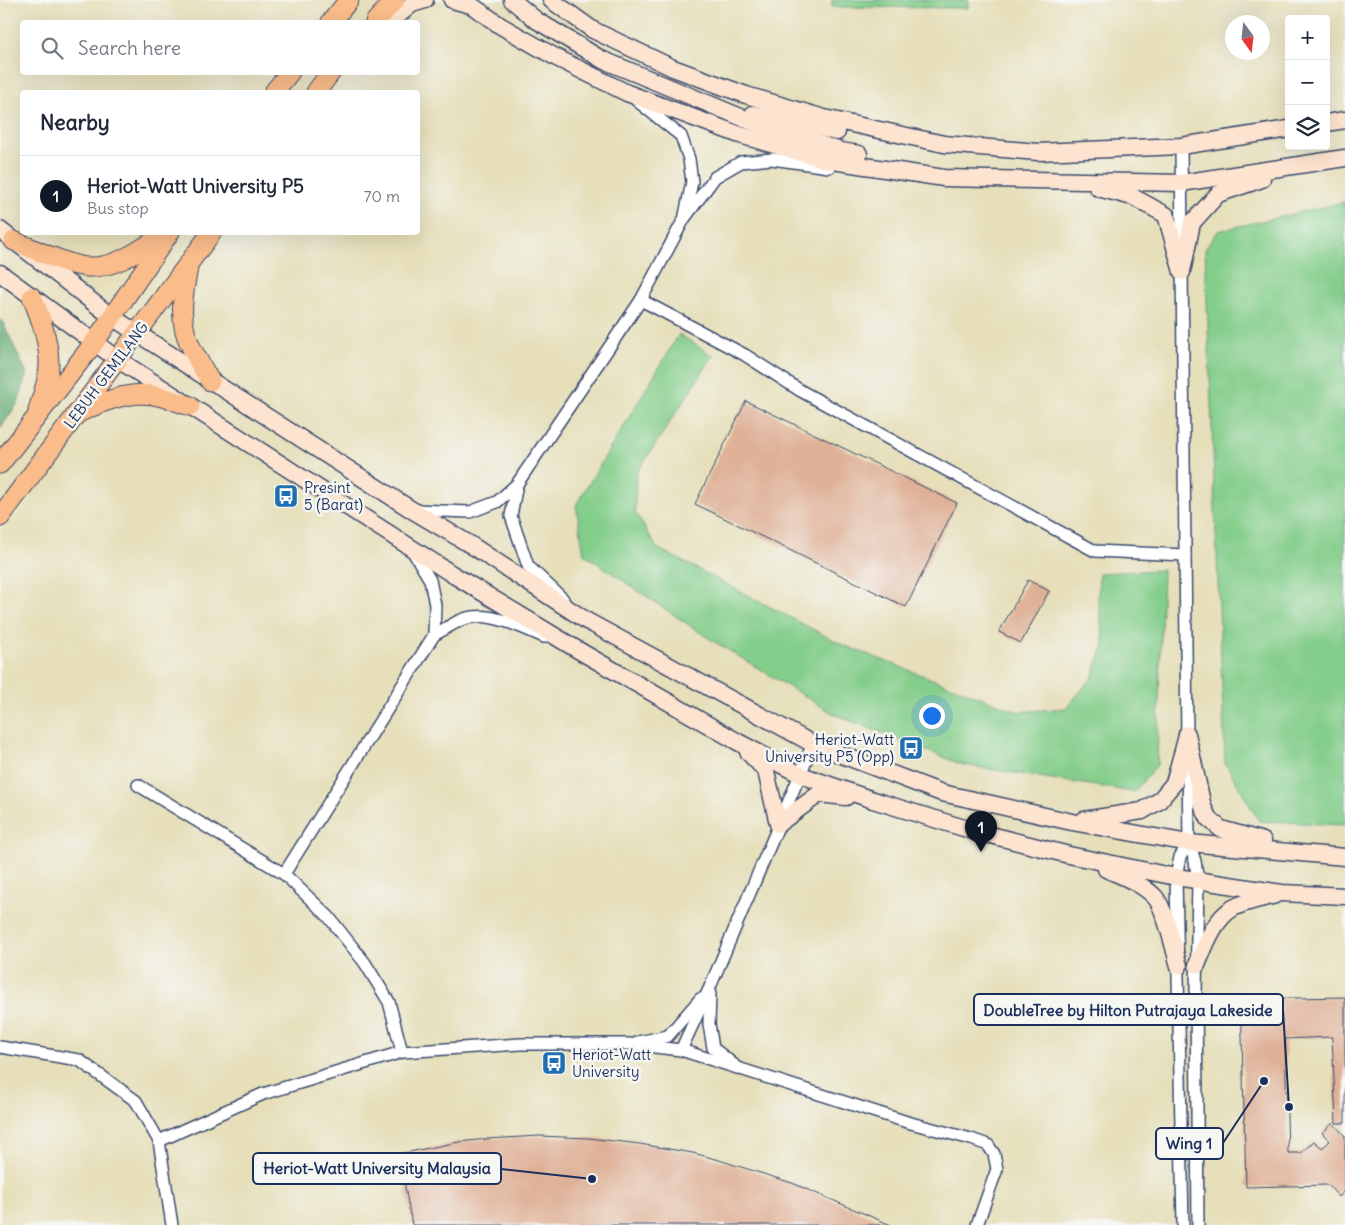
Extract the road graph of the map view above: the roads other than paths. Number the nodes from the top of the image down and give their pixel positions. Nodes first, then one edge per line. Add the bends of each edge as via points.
1 (350, 0) edge
2 (395, 0) edge
3 (425, 0) edge
4 (452, 0) edge
5 (512, 0) edge
6 (551, 0) edge
7 (333, 20) edge
8 (377, 20) edge
9 (392, 20) edge
10 (288, 75) edge
11 (329, 75) edge
12 (276, 90) edge
13 (318, 90) edge
14 (627, 93) junction
15 (700, 101) junction
16 (1345, 120) edge
17 (1330, 122) edge
18 (1285, 130) edge
19 (944, 144) junction
20 (1181, 146) junction
21 (1345, 158) edge
22 (1299, 167) junction
23 (944, 178) junction
24 (1071, 182) junction
25 (1181, 183) junction
26 (684, 219) junction
27 (163, 235) edge
28 (166, 235) edge
29 (210, 235) edge
30 (7, 236) edge
31 (189, 264) junction
32 (1182, 272) junction
33 (0, 273) edge
34 (32, 297) junction
35 (641, 300) junction
36 (112, 318) junction
37 (137, 334) junction
38 (94, 343) junction
39 (116, 359) junction
40 (210, 380) junction
41 (190, 406) junction
42 (76, 413) junction
43 (37, 416) junction
44 (0, 464) edge
45 (517, 484) junction
46 (412, 510) junction
47 (0, 517) edge
48 (411, 548) junction
49 (1186, 555) junction
50 (587, 621) junction
51 (434, 635) junction
52 (578, 650) junction
53 (1187, 734) junction
54 (738, 742) junction
55 (813, 744) junction
56 (801, 775) junction
57 (138, 785) dead end
58 (873, 800) junction
59 (1072, 822) junction
60 (778, 824) junction
61 (1189, 842) junction
62 (1069, 854) junction
63 (1340, 857) edge
64 (284, 874) junction
65 (1176, 877) junction
66 (1198, 881) junction
67 (1282, 893) junction
68 (1345, 896) edge
69 (1197, 965) junction
70 (1179, 966) junction
71 (710, 987) junction
72 (629, 1044) junction
73 (0, 1048) edge
74 (681, 1050) junction
75 (402, 1052) junction
76 (741, 1070) junction
77 (159, 1141) junction
78 (172, 1225) edge
79 (977, 1225) edge
80 (1183, 1225) edge
81 (1198, 1225) edge

1 - 7 main road
2 - 8 main road
3 - 9 street via 412,4
4 - 14 street via 471,5 557,58
5 - 15 street via 536,20 601,59
6 - 19 street via 594,30 673,68 824,118
10 - 12 main road
11 - 13 main road
14 - 23 street via 740,136 826,160
14 - 26 street via 681,136 690,159 692,182
15 - 19 street via 829,130 886,140
15 - 24 street via 772,130 841,151 936,167
16 - 17 street
18 - 20 street
19 - 20 street via 1038,152
20 - 25 street
21 - 22 street
22 - 25 street
22 - 32 street via 1218,194 1192,223
23 - 24 street
23 - 26 street via 883,176 772,159 741,162 715,177
24 - 25 street
24 - 32 street via 1133,197 1166,214
25 - 32 street
26 - 35 street
27 - 30 main road via 124,258 86,268
28 - 36 main road, LEBUH GEMILANG
29 - 31 main road, LEBUH GEMILANG
30 - 36 street
31 - 37 main road, LEBUH GEMILANG
31 - 40 main road via 182,301 183,322 190,346
32 - 49 street
33 - 34 street
34 - 38 street
34 - 43 main road via 41,318 49,365
35 - 45 street
35 - 49 street via 1095,551
36 - 37 street
36 - 38 main road, LEBUH GEMILANG
37 - 39 main road, LEBUH GEMILANG
37 - 40 street
38 - 39 street
38 - 43 main road, LEBUH GEMILANG
39 - 41 street
39 - 42 main road, LEBUH GEMILANG
40 - 46 street
41 - 42 main road via 152,395 107,400
41 - 48 street
42 - 47 main road, LEBUH GEMILANG
43 - 44 main road, LEBUH GEMILANG
45 - 46 street via 497,502 470,512
45 - 50 street via 511,516 528,566
46 - 50 street
48 - 51 street via 430,580 435,605
48 - 52 street
49 - 53 street
50 - 55 street
51 - 52 street via 474,616 505,620
51 - 64 street
52 - 54 street
53 - 59 street via 1174,783 1159,801 1142,811
53 - 61 street
53 - 63 street via 1203,807 1209,819 1221,829
54 - 56 street
54 - 60 street via 766,771
55 - 56 street
55 - 59 street via 942,792
56 - 58 street
56 - 60 street
57 - 64 street
58 - 60 street via 819,794
58 - 62 street via 967,829
59 - 61 street
60 - 71 street
61 - 63 street
61 - 65 street via 1180,857
61 - 66 street
62 - 65 street
62 - 70 street via 1134,882 1154,896 1160,903
64 - 75 street via 328,916 365,963 389,1002
65 - 66 street
65 - 70 street
66 - 67 street
66 - 69 street
67 - 68 street
67 - 69 street via 1232,909 1219,922
69 - 81 street
70 - 80 street
71 - 72 street via 668,1036
71 - 74 street
71 - 76 street via 708,1024 712,1048
72 - 74 street
72 - 75 street via 520,1044
73 - 77 street via 79,1060 136,1101
74 - 76 street
75 - 77 street via 263,1094
76 - 79 street via 988,1145 994,1154 997,1170
77 - 78 street

